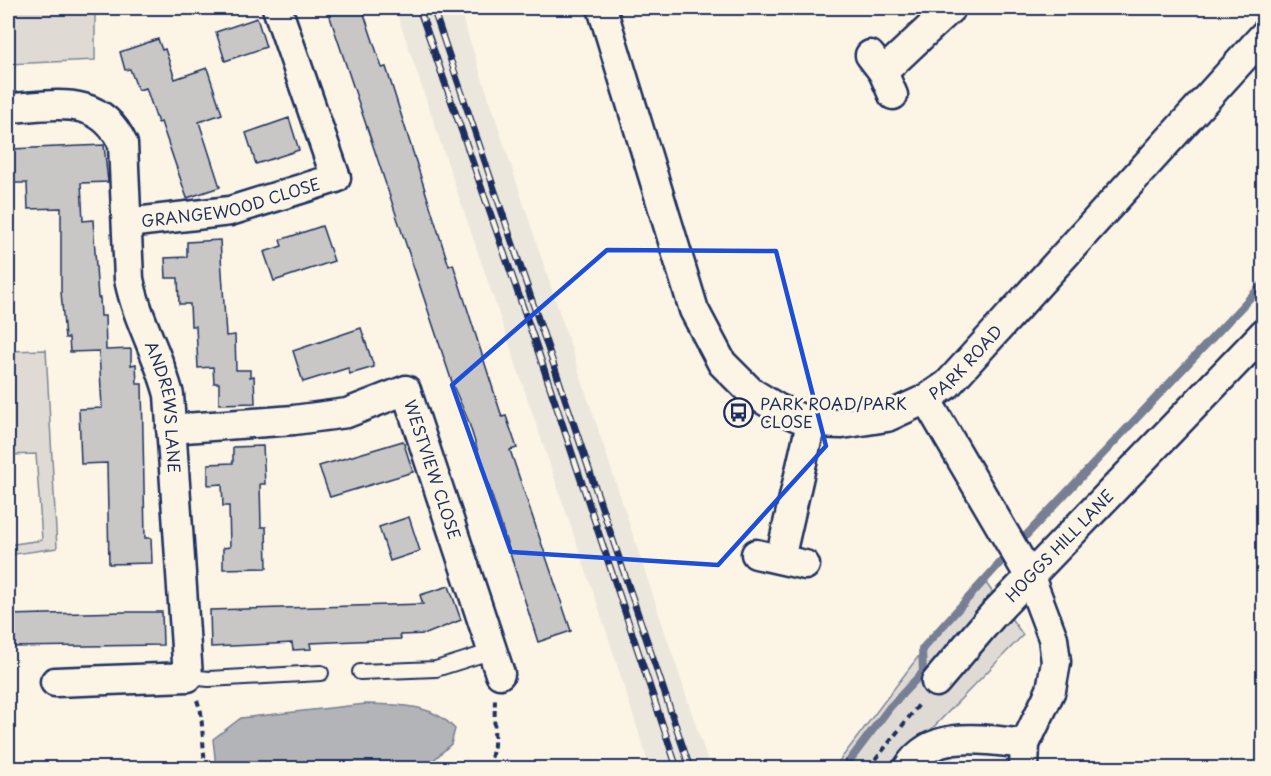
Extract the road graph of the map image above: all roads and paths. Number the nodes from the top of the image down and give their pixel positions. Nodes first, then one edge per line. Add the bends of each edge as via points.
1 (277, 8) edge
2 (602, 8) edge
3 (951, 8) edge
4 (1263, 35) edge
5 (882, 74) dead end
6 (8, 108) edge
7 (127, 223) junction
8 (1263, 333) edge
9 (926, 399) junction
10 (811, 423) junction
11 (171, 429) junction
12 (780, 560) dead end
13 (1030, 577) junction
14 (497, 663) junction
15 (360, 672) dead end
16 (321, 673) dead end
17 (188, 677) junction
18 (55, 682) dead end
19 (936, 682) joint
20 (1024, 756) edge
21 (205, 768) edge
22 (489, 768) edge
23 (869, 768) edge
24 (908, 768) edge

1 - 7 street, GRANGEWOOD CLOSE via 336,178 230,211
2 - 10 street, PARK ROAD via 694,310 722,363 751,392
3 - 5 street
4 - 9 street, PARK ROAD via 948,384
6 - 7 street, ANDREWS LANE via 75,105 106,119 123,144
7 - 11 street, ANDREWS LANE via 133,301 163,370
8 - 13 street, HOGGS HILL LANE
9 - 10 street, PARK ROAD via 887,417 842,424
9 - 13 street
10 - 12 street
11 - 14 street, WESTVIEW CLOSE via 347,413 406,390
11 - 17 street, ANDREWS LANE
13 - 19 street, HOGGS HILL LANE
13 - 20 street via 1053,638 1056,662 1051,690
14 - 15 lane
14 - 22 path via 494,745
16 - 17 lane
17 - 18 street
17 - 21 path via 201,712
19 - 23 path
20 - 24 street via 974,738 937,743

